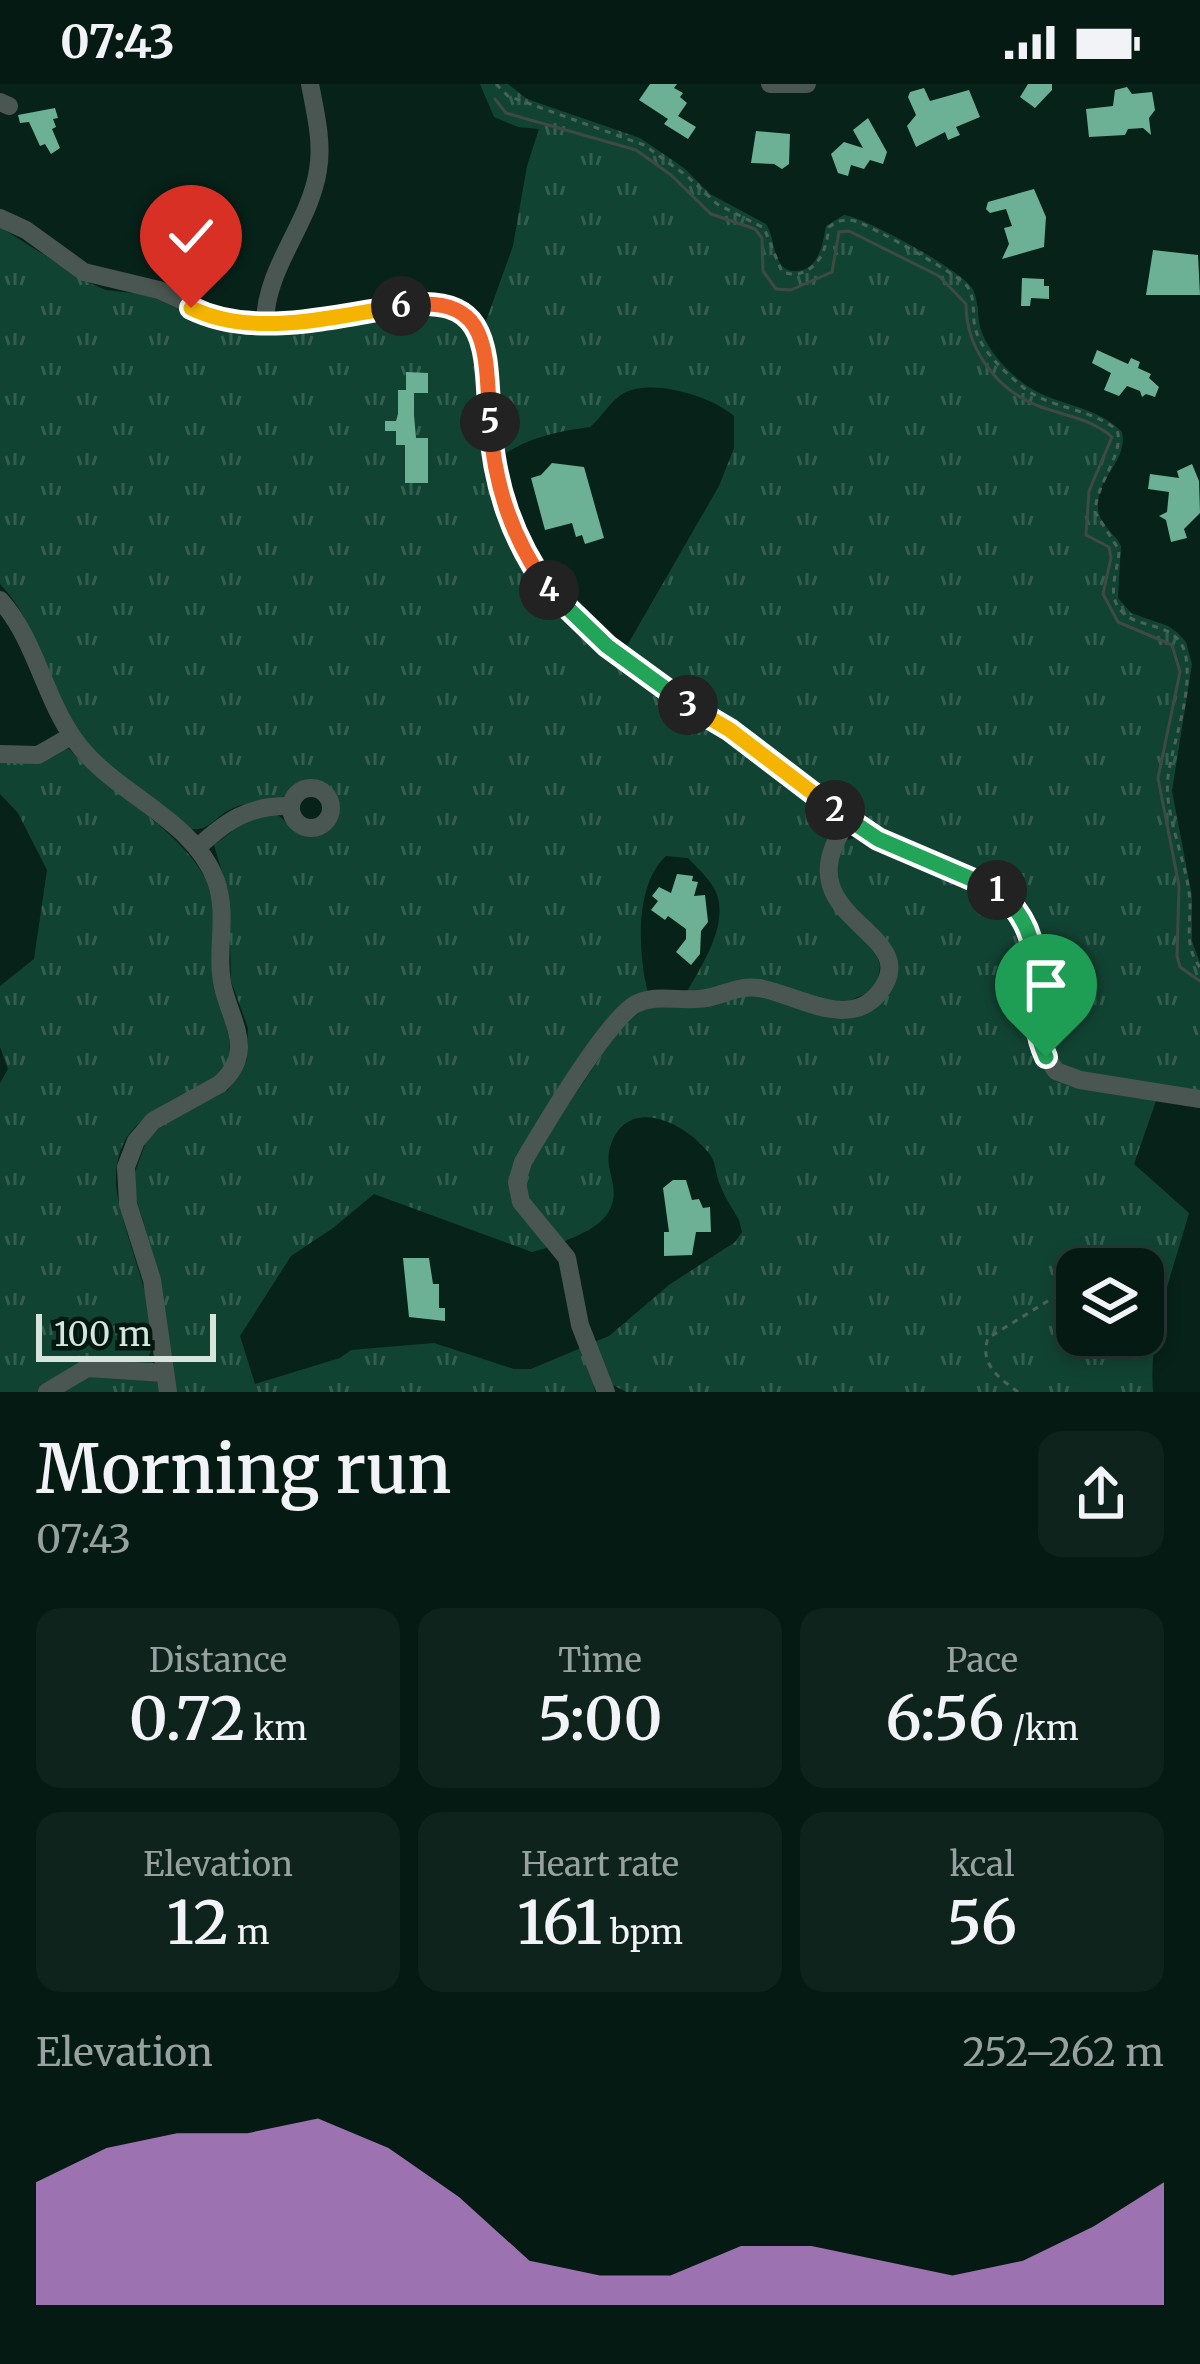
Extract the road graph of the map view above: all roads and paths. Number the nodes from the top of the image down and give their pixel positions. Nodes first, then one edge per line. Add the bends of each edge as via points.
1 (310, 84) edge
2 (496, 84) edge
3 (770, 84) edge
4 (807, 84) edge
5 (0, 218) edge
6 (265, 322) junction
7 (0, 600) edge
8 (71, 736) junction
9 (0, 754) edge
10 (290, 806) dead end
11 (849, 820) junction
12 (197, 848) junction
13 (1200, 967) edge
14 (1200, 1099) edge
15 (1056, 1296) edge
16 (166, 1383) edge
17 (47, 1392) edge
18 (606, 1392) edge
19 (1018, 1392) edge

1 - 6 street via 318,170 266,299
2 - 13 path via 508,96 660,155 717,204 764,228 782,272 815,265 839,220 861,223 942,267 966,285 976,332 1011,376 1032,394 1117,430 1120,445 1095,512 1119,550 1116,604 1166,630 1185,650 1168,789 1189,887 1189,944
3 - 4 street
5 - 6 street via 95,277 159,290 223,320
6 - 11 street via 432,302 463,312 483,341 498,489 545,584 607,646
7 - 8 street
8 - 9 street via 38,755
8 - 12 street via 100,770
10 - 12 street via 238,814
11 - 14 street via 983,881 1016,909 1034,952 1042,1050 1056,1071
11 - 18 street via 828,857 828,882 885,953 877,996 844,1010 748,987 639,1002 614,1025 523,1162 521,1202 567,1258 580,1325
12 - 16 street via 218,885 221,978 241,1039 230,1075 153,1121 126,1167
15 - 19 path via 988,1338 983,1350
16 - 17 street via 87,1368

